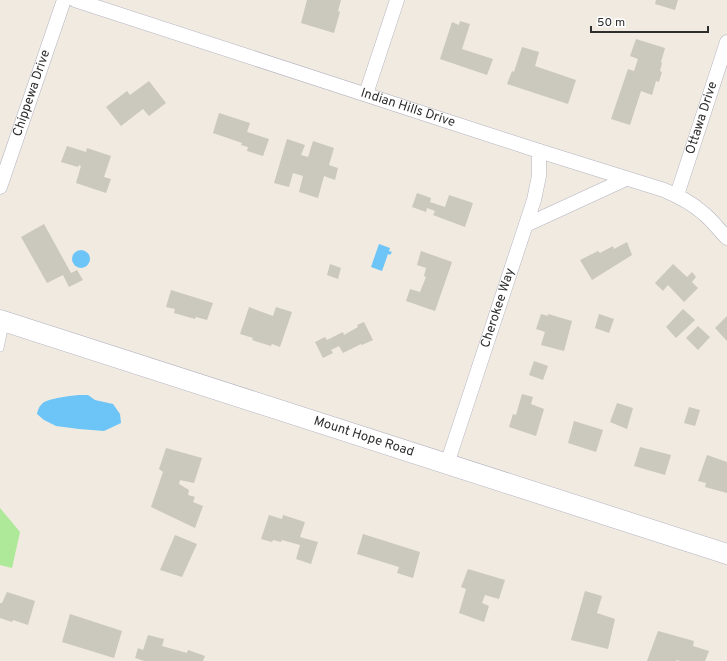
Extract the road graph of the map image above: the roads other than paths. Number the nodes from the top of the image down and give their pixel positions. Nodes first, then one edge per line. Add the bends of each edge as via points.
1 (64, 0) edge
2 (75, 0) edge
3 (397, 0) edge
4 (727, 42) edge
5 (366, 94) junction
6 (539, 152) junction
7 (626, 179) junction
8 (0, 187) edge
9 (677, 195) junction
10 (526, 225) junction
11 (727, 238) edge
12 (3, 320) edge
13 (0, 348) edge
14 (447, 464) junction
15 (727, 554) edge

1 - 8 street, Chippewa Drive
2 - 5 street, Indian Hills Drive
3 - 5 street
4 - 9 street, Ottawa Drive
5 - 6 street, Indian Hills Drive
6 - 7 street, Indian Hills Drive
6 - 10 street, Cherokee Way via 537,188
7 - 9 street, Indian Hills Drive
7 - 10 street
9 - 11 street, Indian Hills Drive via 704,213
10 - 14 street, Cherokee Way
12 - 13 lane
12 - 14 street, Mount Hope Road
14 - 15 street, Mount Hope Road

